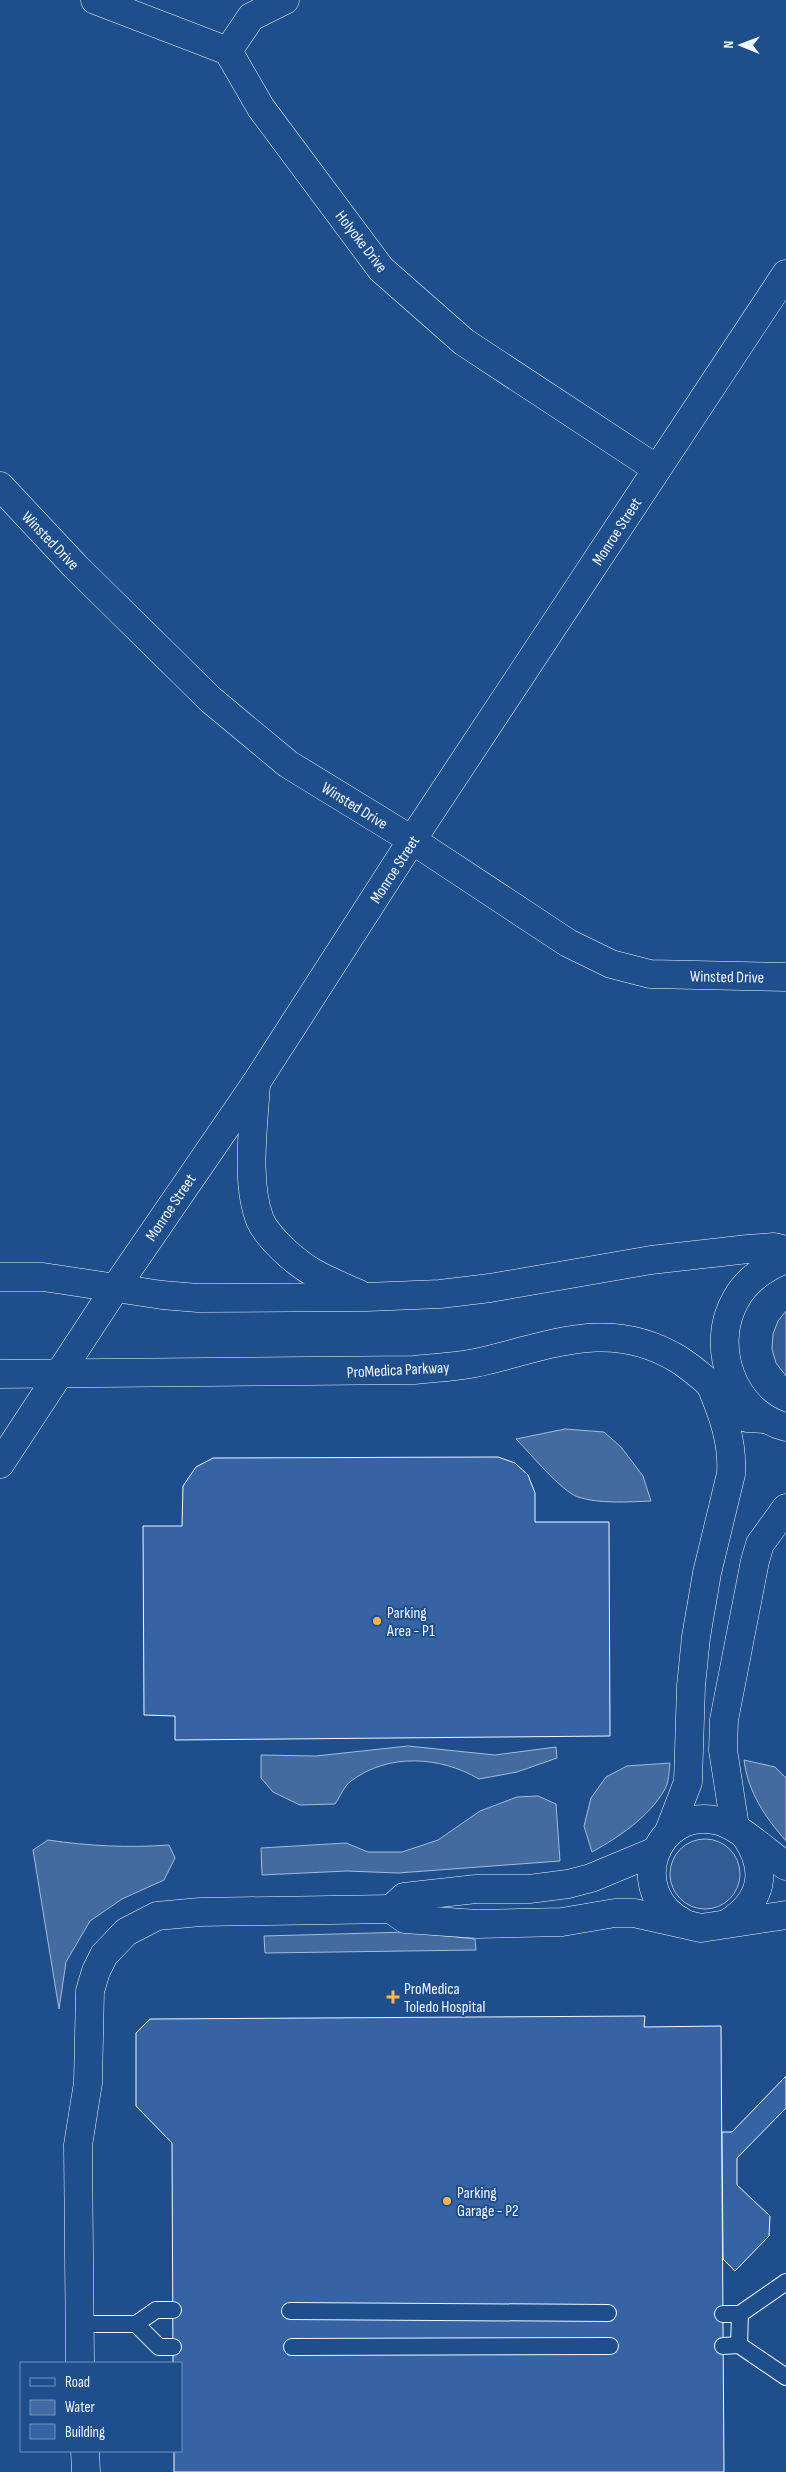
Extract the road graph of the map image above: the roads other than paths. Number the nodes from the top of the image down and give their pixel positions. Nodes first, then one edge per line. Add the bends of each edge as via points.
1 (95, 0) edge
2 (286, 0) edge
3 (250, 8) edge
4 (228, 51) junction
5 (786, 275) edge
6 (657, 469) junction
7 (0, 486) edge
8 (412, 840) junction
9 (786, 977) edge
10 (256, 1083) junction
11 (786, 1250) edge
12 (786, 1259) edge
13 (0, 1277) edge
14 (116, 1287) junction
15 (367, 1297) junction
16 (59, 1373) junction
17 (0, 1374) edge
18 (710, 1384) junction
19 (776, 1423) edge
20 (0, 1464) edge
21 (786, 1508) edge
22 (741, 1832) junction
23 (662, 1842) junction
24 (786, 1866) edge
25 (390, 1909) junction
26 (786, 1915) edge
27 (728, 1923) junction
28 (689, 1926) junction
29 (786, 2282) edge
30 (173, 2310) dead end
31 (290, 2311) dead end
32 (608, 2313) dead end
33 (723, 2314) dead end
34 (740, 2314) junction
35 (79, 2324) junction
36 (136, 2324) junction
37 (610, 2346) dead end
38 (173, 2347) dead end
39 (292, 2347) dead end
40 (80, 2362) edge
41 (786, 2377) edge
42 (85, 2452) edge
43 (86, 2472) edge

1 - 4 street
2 - 3 street
3 - 4 street
4 - 6 street, Holyoke Drive via 261,108 381,269 464,342
5 - 6 street, Monroe Street
6 - 8 street, Monroe Street
7 - 8 street, Winsted Drive via 75,566 211,700 288,764
8 - 9 street, Winsted Drive via 568,943 611,964 650,974
8 - 10 street, Monroe Street
10 - 14 street, Monroe Street
10 - 15 street via 252,1164 254,1199 261,1221 276,1243 313,1272
11 - 15 street via 774,1247 748,1249 651,1260 490,1288
12 - 19 street via 758,1273 746,1285 736,1298 725,1331 726,1356 733,1381 753,1409
13 - 14 street via 43,1277
14 - 15 street via 198,1298
14 - 16 street, Monroe Street
16 - 17 street, ProMedica Parkway
16 - 18 street, ProMedica Parkway via 407,1371 474,1363 569,1340 607,1338 628,1340 663,1351
16 - 20 street, Monroe Street
18 - 19 street, ProMedica Parkway via 747,1418
18 - 23 street via 726,1423 731,1474 707,1573 696,1637 688,1782
21 - 22 street via 760,1544 726,1706 723,1750
22 - 23 street via 720,1821 703,1819 690,1821
22 - 24 street
22 - 27 street via 755,1851 760,1866 759,1882 749,1906
23 - 25 street via 591,1878 568,1884 529,1889 476,1888 404,1897
23 - 28 street via 652,1871 654,1890 666,1911
25 - 28 street via 405,1919 477,1924 562,1922 625,1913 643,1914
25 - 35 street via 166,1914 142,1922 126,1932 104,1956 90,1991 88,2083 78,2145
26 - 27 street
27 - 28 street via 702,1928
29 - 34 lane
30 - 36 lane via 156,2310
31 - 32 lane
33 - 34 lane
34 - 41 lane via 731,2346
35 - 36 lane
35 - 40 street
36 - 38 lane via 159,2348
37 - 39 lane
42 - 43 street

